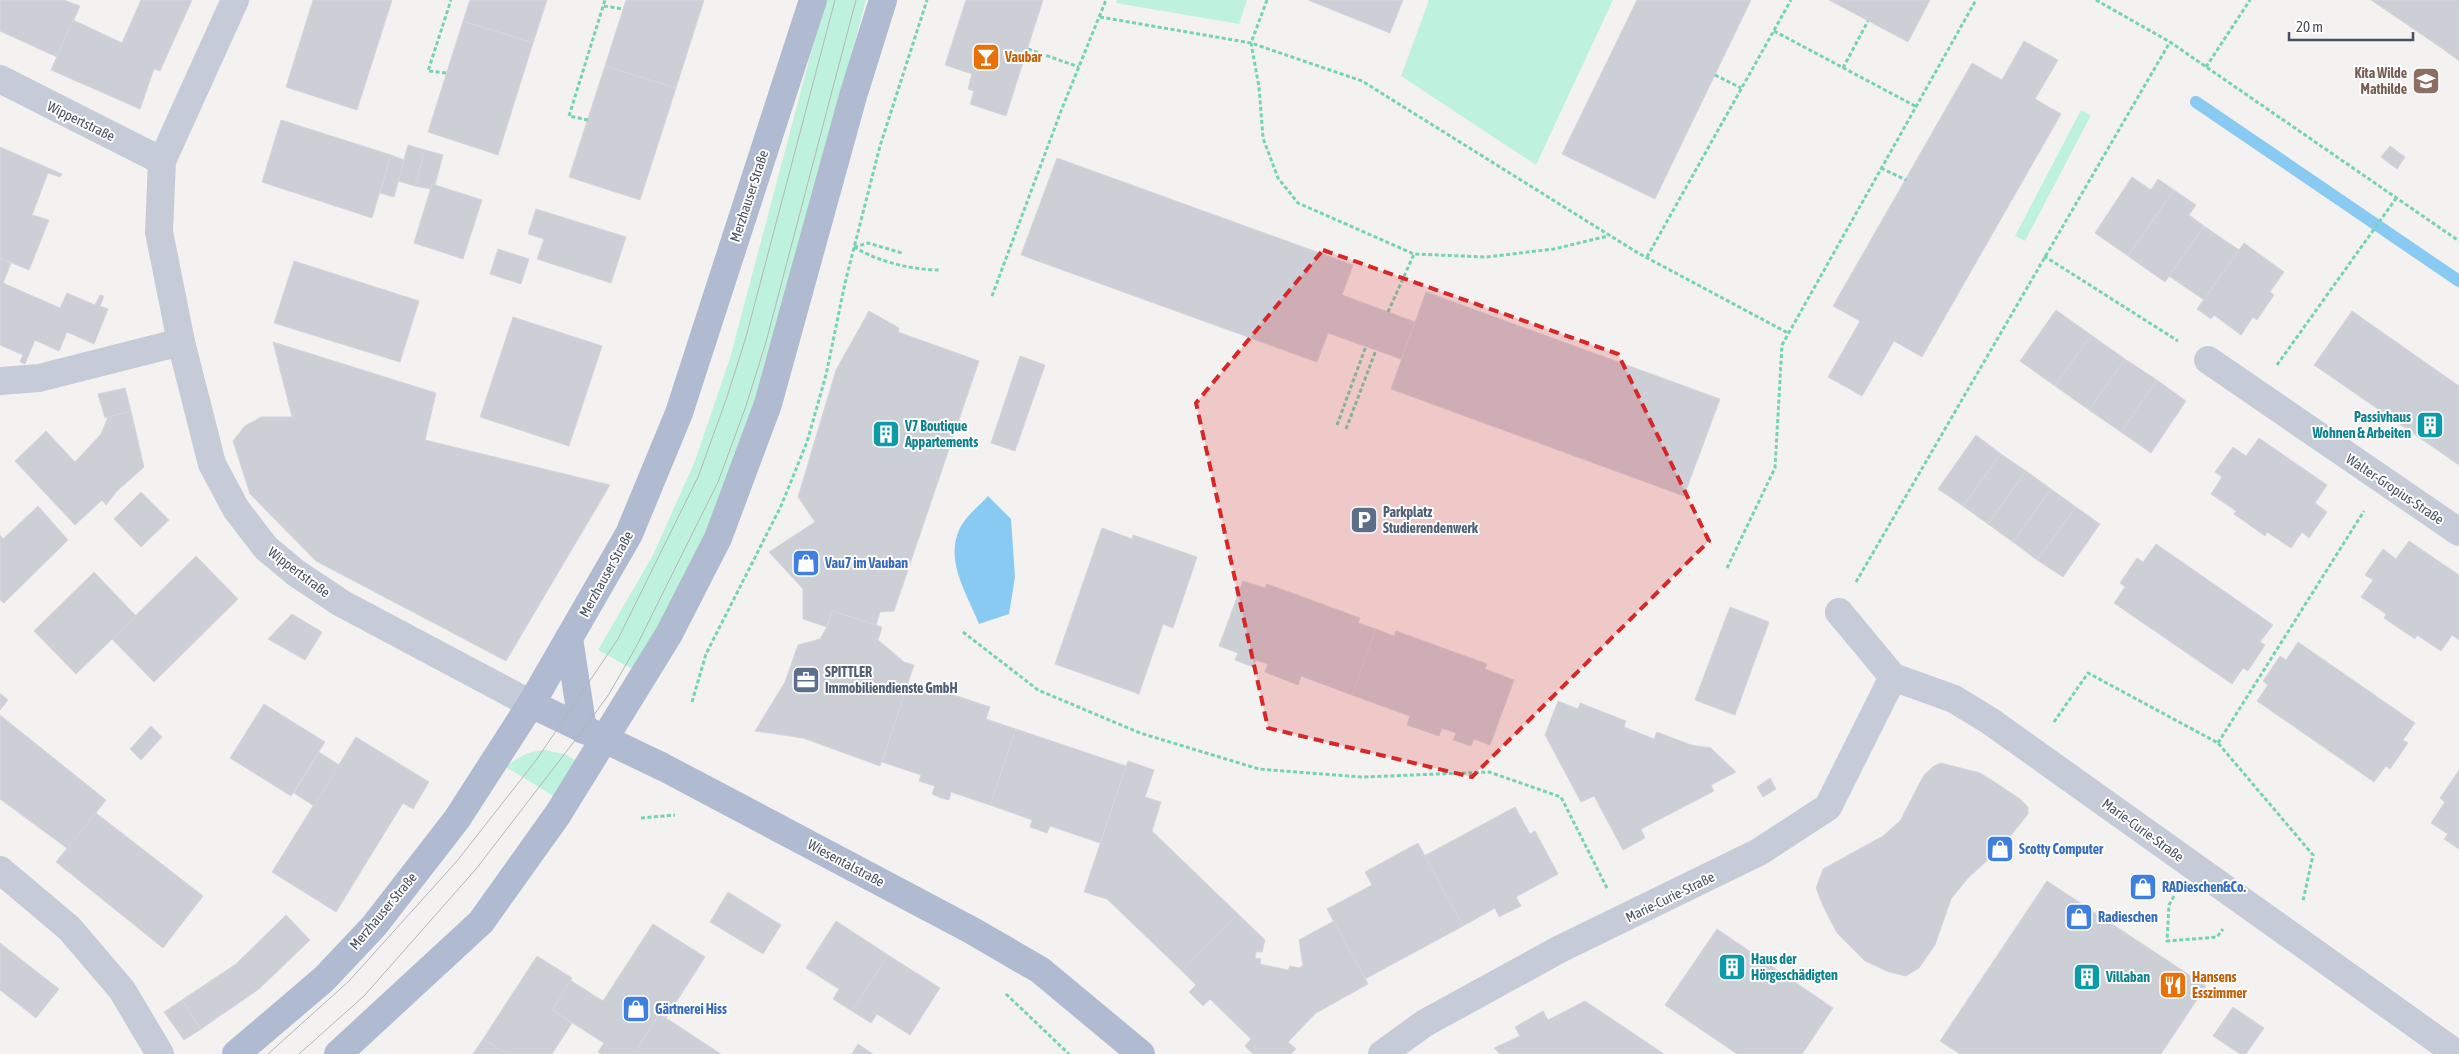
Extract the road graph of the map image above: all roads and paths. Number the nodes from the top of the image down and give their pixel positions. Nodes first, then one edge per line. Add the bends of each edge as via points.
1 (235, 0) edge
2 (451, 0) edge
3 (606, 0) edge
4 (813, 0) edge
5 (883, 0) edge
6 (1106, 0) edge
7 (1267, 0) edge
8 (1791, 0) edge
9 (1976, 0) edge
10 (2096, 0) edge
11 (2250, 0) edge
12 (604, 6) junction
13 (623, 9) dead end
14 (1100, 17) junction
15 (1868, 21) dead end
16 (1773, 31) junction
17 (2170, 42) junction
18 (1251, 43) junction
19 (1028, 49) dead end
20 (1079, 67) junction
21 (2206, 67) junction
22 (1843, 68) junction
23 (446, 73) dead end
24 (1715, 75) dead end
25 (0, 79) edge
26 (1742, 88) junction
27 (1917, 107) junction
28 (588, 120) dead end
29 (162, 161) junction
30 (1881, 168) junction
31 (1906, 180) dead end
32 (2397, 197) junction
33 (1609, 236) junction
34 (2459, 241) edge
35 (868, 242) dead end
36 (854, 247) dead end
37 (902, 253) dead end
38 (1414, 254) junction
39 (2044, 256) junction
40 (1646, 258) junction
41 (941, 270) dead end
42 (992, 296) dead end
43 (1388, 312) dead end
44 (1788, 333) junction
45 (180, 342) junction
46 (1366, 346) dead end
47 (1376, 350) dead end
48 (2208, 360) joint
49 (0, 381) edge
50 (2257, 394) junction
51 (1336, 425) dead end
52 (1346, 428) dead end
53 (2383, 481) junction
54 (2459, 532) edge
55 (1728, 568) dead end
56 (1839, 612) joint
57 (963, 632) dead end
58 (569, 638) junction
59 (1893, 677) junction
60 (531, 704) junction
61 (2052, 725) dead end
62 (594, 735) junction
63 (2218, 743) junction
64 (2190, 864) junction
65 (0, 870) edge
66 (2244, 902) junction
67 (2301, 906) dead end
68 (1624, 919) junction
69 (160, 1054) edge
70 (236, 1054) edge
71 (338, 1054) edge
72 (1141, 1054) edge
73 (1382, 1054) edge
74 (2457, 1054) edge

1 - 29 street, Wippertstraße
2 - 23 path via 428,71
3 - 12 path
4 - 58 main road, Merzhauser Straße via 676,422 629,534
5 - 62 main road via 853,96 768,404 737,491 718,538 669,634
6 - 14 path
7 - 18 path
8 - 16 path
9 - 27 path
10 - 17 path
11 - 21 path
12 - 13 path
12 - 28 path via 570,116
14 - 18 path
14 - 20 path
15 - 22 path
16 - 22 path
16 - 26 path
17 - 21 path
17 - 39 path
18 - 33 path via 1362,81
18 - 38 path via 1263,138 1278,178 1298,203
19 - 20 path
20 - 42 path
21 - 32 path
22 - 27 path
24 - 26 path
25 - 29 street, Wippertstraße
26 - 40 path
27 - 30 path
29 - 45 street, Wippertstraße via 160,232
30 - 31 path
30 - 44 path
32 - 34 path
32 - 50 path
33 - 38 path via 1554,249 1486,257
33 - 40 path
35 - 37 path
36 - 41 path via 867,255 922,270
38 - 43 path
39 - 48 path
39 - 56 path
40 - 44 path
44 - 55 path via 1782,345 1775,468
45 - 49 street via 39,378
45 - 60 street, Wippertstraße via 212,464 236,509 266,548 341,603
46 - 51 path
47 - 52 path
48 - 50 street, Walter-Gropius-Straße
50 - 53 street, Walter-Gropius-Straße
53 - 54 street, Walter-Gropius-Straße
53 - 63 path
56 - 59 street
57 - 68 path via 1038,690 1140,733 1259,769 1362,777 1489,772 1561,797
58 - 60 main road, Merzhauser Straße
58 - 62 main road
59 - 64 street, Marie-Curie-Straße via 1954,699 1990,721
59 - 68 street, Marie-Curie-Straße via 1828,807 1759,852
60 - 62 main road, Wiesentalstraße
60 - 70 main road, Merzhauser Straße via 457,819 374,926 324,978
61 - 63 path via 2088,673
62 - 71 main road via 558,814 481,922
62 - 72 main road, Wiesentalstraße via 663,767 941,913 1040,970
63 - 67 path via 2313,855
64 - 66 street, Marie-Curie-Straße
64 - 66 path via 2169,905 2167,941 2217,937
65 - 69 street via 75,935 122,990
66 - 74 street, Marie-Curie-Straße
68 - 73 street, Marie-Curie-Straße via 1560,949 1425,1023

